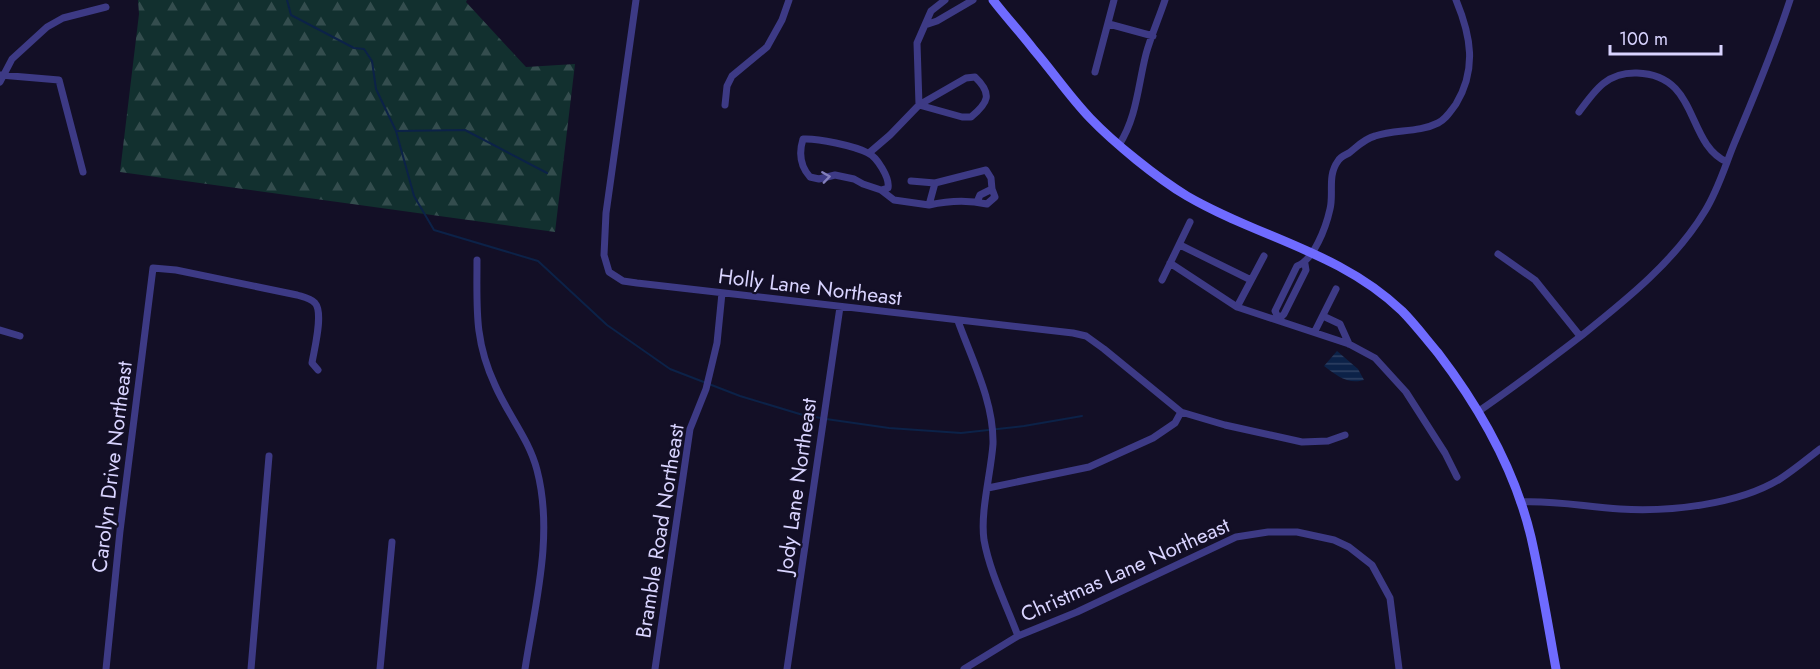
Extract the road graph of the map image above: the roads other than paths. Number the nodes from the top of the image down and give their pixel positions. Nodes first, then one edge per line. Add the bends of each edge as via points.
1 (636, 0) edge
2 (789, 0) edge
3 (945, 0) edge
4 (973, 0) edge
5 (993, 0) edge
6 (1114, 0) edge
7 (1165, 0) edge
8 (1456, 0) edge
9 (1790, 0) edge
10 (106, 8) dead end
11 (1109, 24) junction
12 (925, 25) junction
13 (1153, 36) junction
14 (1095, 72) dead end
15 (1, 78) edge
16 (725, 105) dead end
17 (919, 105) junction
18 (1579, 112) dead end
19 (1119, 144) junction
20 (869, 153) junction
21 (1727, 162) junction
22 (83, 172) dead end
23 (911, 181) dead end
24 (935, 183) junction
25 (881, 190) junction
26 (929, 205) junction
27 (1190, 222) dead end
28 (1180, 245) junction
29 (1313, 253) junction
30 (1498, 254) dead end
31 (1264, 256) dead end
32 (477, 260) dead end
33 (1170, 263) junction
34 (1305, 264) junction
35 (1162, 280) dead end
36 (1251, 280) junction
37 (1287, 288) junction
38 (1336, 289) dead end
39 (1295, 292) junction
40 (722, 293) junction
41 (840, 307) junction
42 (1237, 307) junction
43 (1323, 316) junction
44 (1279, 319) junction
45 (958, 321) junction
46 (0, 330) edge
47 (1315, 332) junction
48 (20, 336) dead end
49 (1580, 336) junction
50 (1349, 344) junction
51 (318, 370) dead end
52 (1479, 411) junction
53 (1181, 412) junction
54 (1344, 435) dead end
55 (1820, 449) edge
56 (269, 456) dead end
57 (1457, 477) dead end
58 (988, 488) junction
59 (1520, 502) junction
60 (392, 542) dead end
61 (1018, 636) junction
62 (106, 669) edge
63 (251, 669) edge
64 (380, 669) edge
65 (525, 669) edge
66 (655, 669) edge
67 (787, 669) edge
68 (964, 669) edge
69 (1399, 669) edge
70 (1556, 669) edge

1 - 40 street, Holly Lane Northeast via 606,213 605,263 609,272 623,280
2 - 16 street via 767,47 732,76
3 - 12 street via 931,11
4 - 12 street
5 - 19 main road via 1069,95
6 - 11 street
7 - 13 street
8 - 29 street via 1466,23 1469,45 1470,74 1463,91 1447,117 1437,124 1376,135 1338,159 1331,177 1331,208
9 - 21 street
10 - 15 street via 63,18 47,27 12,59
11 - 13 street
11 - 14 street
12 - 17 street via 916,54
13 - 19 street via 1135,112
15 - 22 street via 58,80
17 - 17 street via 971,117 984,106 986,90 975,77 966,78
17 - 20 street
18 - 21 street via 1603,82 1618,75 1649,73 1665,78 1686,103 1716,157
19 - 29 main road via 1186,195
20 - 25 street via 888,176 888,188
20 -> 25 street via 814,138 803,138 800,152 804,171 810,177 835,175
21 - 49 street via 1705,212 1674,252
23 - 24 street
24 - 26 street
24 - 26 street via 986,171 995,197 987,204
25 - 26 street via 894,200
27 - 28 street
28 - 33 street
28 - 36 street
29 - 34 street
29 - 52 main road via 1362,279 1403,312
30 - 49 street via 1535,280
31 - 36 street
32 - 65 street via 476,310 483,354 498,392 532,453 544,512 544,544
33 - 35 street
33 - 42 street
34 - 37 street via 1297,266
34 - 39 street
36 - 42 street
37 - 39 street
37 - 44 street via 1275,311
38 - 43 street
39 - 44 street
40 - 41 street, Holly Lane Northeast
40 - 66 street, Bramble Road Northeast via 717,343 706,389 690,429
41 - 45 street, Holly Lane Northeast
41 - 67 street, Jody Lane Northeast
42 - 44 street
43 - 47 street
43 - 50 street via 1340,324
44 - 47 street
45 - 53 street, Holly Lane Northeast via 1086,336
45 - 58 street via 989,408 993,445
46 - 48 street
47 - 50 street
49 - 52 street
50 - 57 street via 1375,358 1406,392
51 - 62 street, Carolyn Drive Northeast via 312,363 319,315 316,304 310,300 153,268
52 - 59 main road
53 - 54 street via 1302,442 1328,441
53 - 58 street via 1175,423 1153,438 1089,467
55 - 59 street via 1779,480 1717,502 1620,509
56 - 63 street
58 - 61 street via 984,538 990,566
59 - 70 main road
60 - 64 street
61 - 68 street, Christmas Lane Northeast
61 - 69 street, Christmas Lane Northeast via 1087,608 1236,537 1298,532 1334,540 1372,566 1390,598

